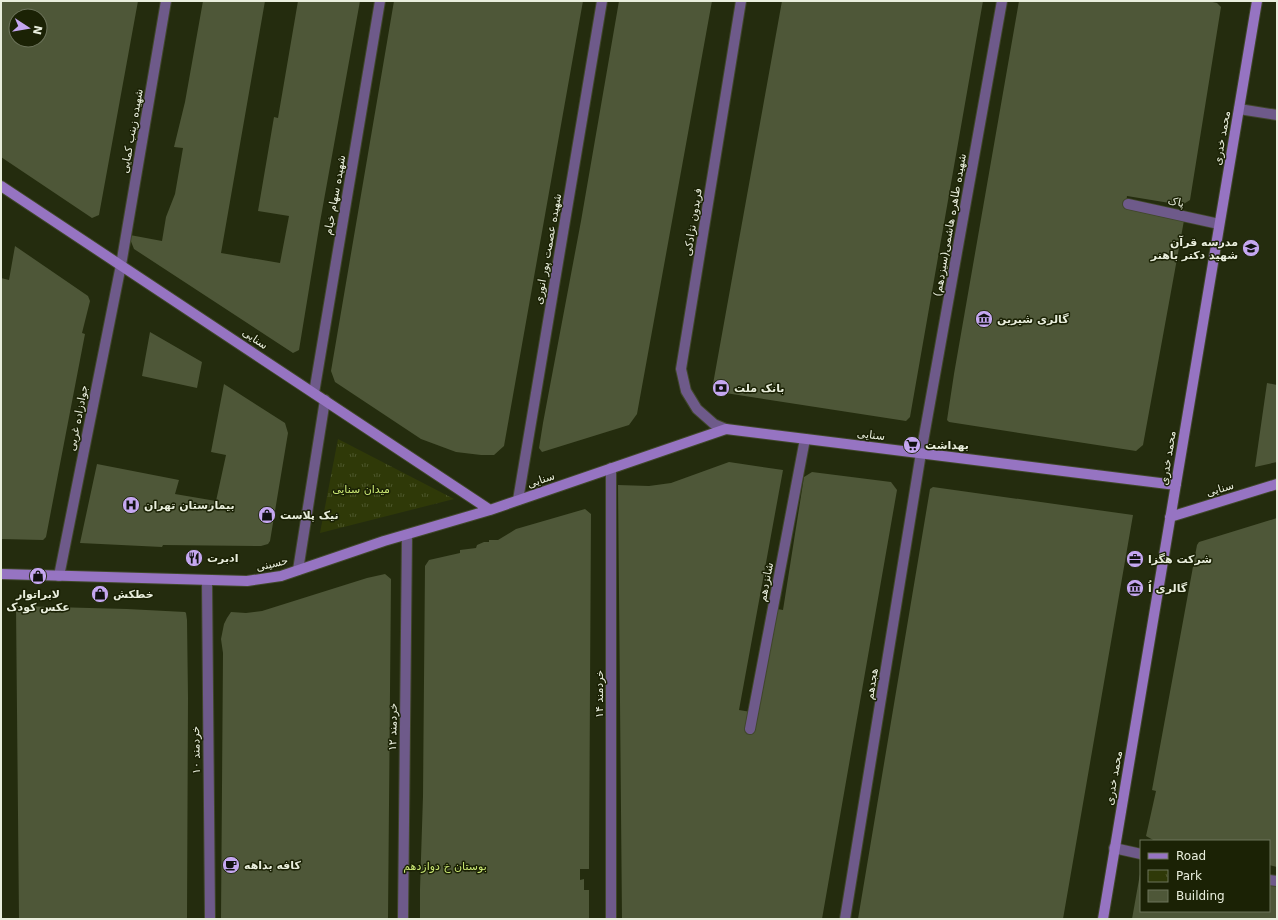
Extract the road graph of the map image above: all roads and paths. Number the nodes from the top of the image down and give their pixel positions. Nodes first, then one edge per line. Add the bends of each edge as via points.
1 (166, 1) edge
2 (380, 1) edge
3 (602, 1) edge
4 (741, 1) edge
5 (1002, 1) edge
6 (1255, 1) edge
7 (1239, 109) junction
8 (1277, 115) edge
9 (1, 186) edge
10 (1128, 204) dead end
11 (1219, 224) junction
12 (121, 265) junction
13 (314, 393) junction
14 (325, 400) junction
15 (726, 429) junction
16 (805, 439) junction
17 (921, 453) junction
18 (611, 468) junction
19 (1277, 484) edge
20 (1176, 485) junction
21 (518, 500) junction
22 (490, 510) junction
23 (1170, 517) junction
24 (407, 535) junction
25 (298, 570) junction
26 (1, 574) edge
27 (60, 576) junction
28 (207, 581) junction
29 (750, 729) dead end
30 (1114, 848) junction
31 (1140, 854) edge
32 (1102, 918) edge
33 (210, 919) edge
34 (403, 919) edge
35 (610, 919) edge
36 (846, 919) edge

1 - 12 street, شهیده زینب کمایی
2 - 13 street, شهیده سهام خیام
3 - 21 street, شهیده عصمت پور انوری
4 - 15 street, فریدون نژادکی via 682,369 686,391 697,410 714,424
5 - 17 street, شهیده طاهره هاشمی(سیزدهم)
6 - 7 street, محمد خدری
7 - 8 street
7 - 11 street, محمد خدری
9 - 12 street, سنایی
10 - 11 street, پاک
11 - 20 street, محمد خدری
12 - 13 street, سنایی
12 - 27 street, جوادزاده غربی
13 - 14 street, سنایی
14 - 22 street, سنایی
14 - 25 street
15 - 16 street, سنایی
15 - 18 street, سنایی
16 - 17 street, سنایی
16 - 29 street, شانزدهم
17 - 20 street, سنایی
17 - 36 street, هجدهم
18 - 21 street, سنایی
18 - 35 street, خردمند ۱۴
19 - 23 street, سنایی
20 - 23 street, محمد خدری
21 - 22 street, سنایی
22 - 24 street, حسینی
23 - 30 street, محمد خدری
24 - 25 street, حسینی
24 - 34 street, خردمند ۱۲
25 - 28 street, حسینی via 281,576 247,581
26 - 27 street, حسینی
27 - 28 street, حسینی
28 - 33 street, خردمند ۱۰
30 - 31 street
30 - 32 street, محمد خدری

